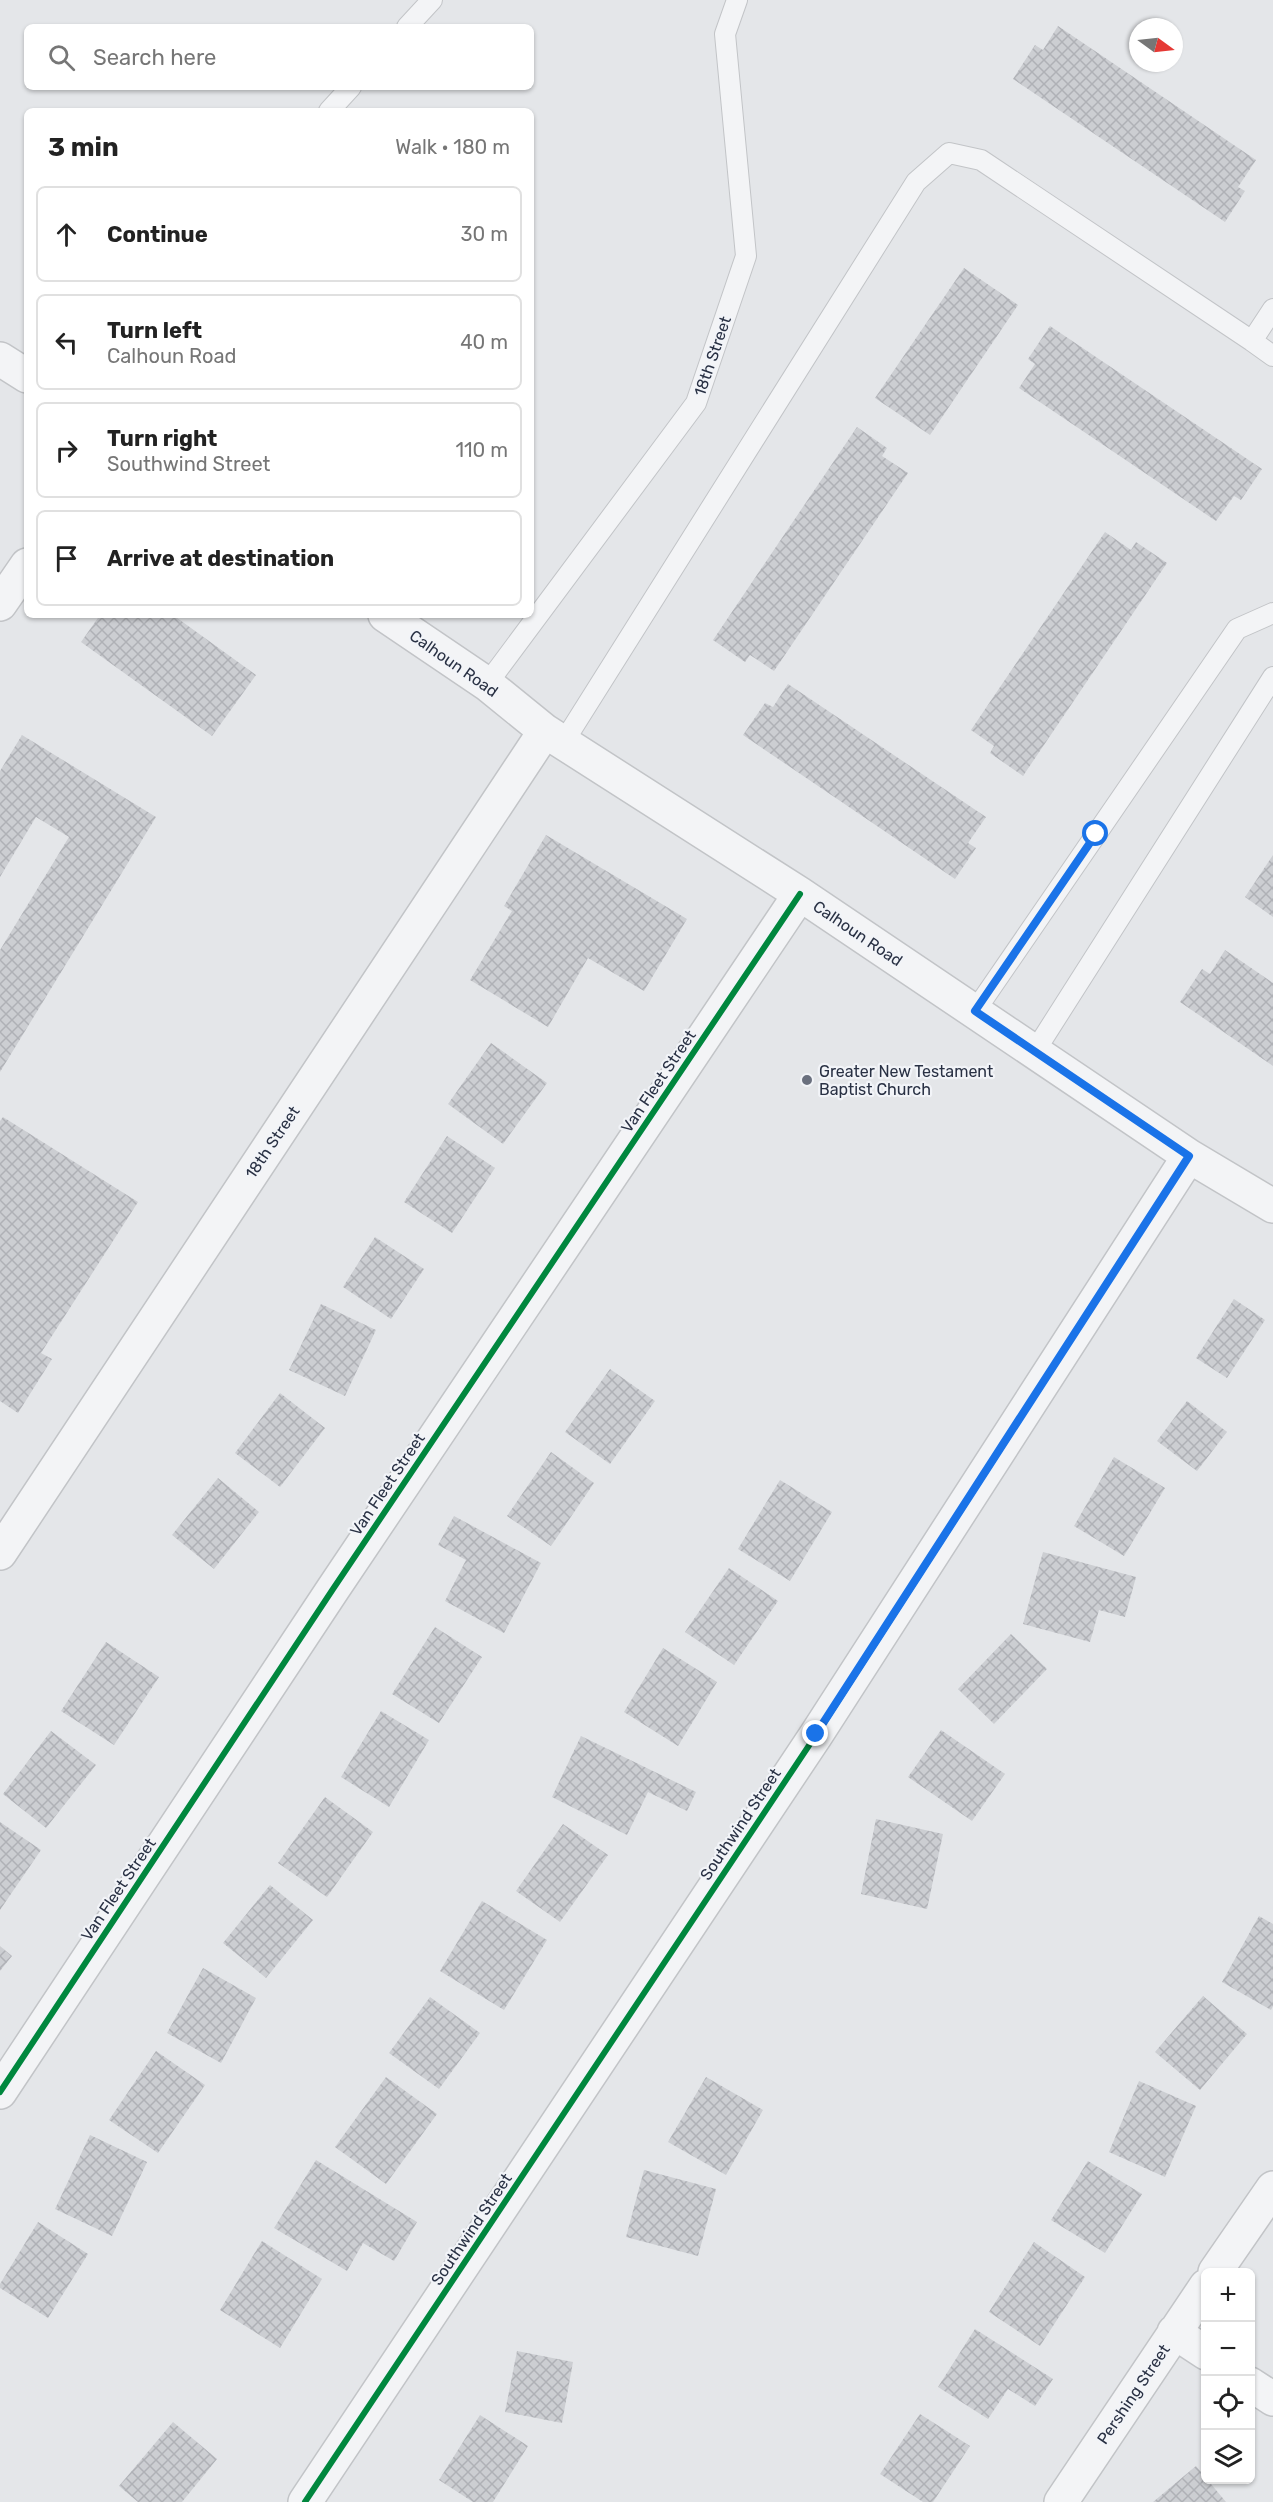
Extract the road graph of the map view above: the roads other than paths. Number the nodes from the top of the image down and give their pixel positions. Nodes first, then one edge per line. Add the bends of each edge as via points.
1 (432, 0) edge
2 (737, 0) edge
3 (410, 24) edge
4 (348, 90) edge
5 (332, 108) edge
6 (1273, 309) edge
7 (1252, 341) junction
8 (1273, 356) edge
9 (0, 358) edge
10 (24, 374) edge
11 (24, 569) edge
12 (0, 604) edge
13 (1273, 613) edge
14 (389, 618) edge
15 (1273, 677) edge
16 (487, 684) junction
17 (554, 737) junction
18 (800, 894) junction
19 (975, 1011) junction
20 (1035, 1050) junction
21 (1189, 1156) junction
22 (1273, 1206) edge
23 (0, 1553) edge
24 (0, 2091) edge
25 (1273, 2188) edge
26 (1218, 2268) edge
27 (1201, 2293) edge
28 (1174, 2332) junction
29 (1201, 2350) edge
30 (1255, 2387) edge
31 (1273, 2399) edge
32 (305, 2502) edge
33 (1060, 2502) edge

1 - 3 lane
2 - 16 lane, 18th Street via 726,34 746,256 696,403
4 - 5 lane
6 - 7 lane
7 - 8 lane
7 - 17 lane via 981,160 949,153 916,182
9 - 10 street
11 - 12 street
13 - 19 lane via 1237,629
14 - 16 street, Calhoun Road
15 - 20 lane
16 - 17 street, Calhoun Road
17 - 18 street, Calhoun Road
17 - 23 street, 18th Street
18 - 19 street, Calhoun Road
18 - 24 street, Van Fleet Street
19 - 20 street, Calhoun Road
20 - 21 street, Calhoun Road
21 - 22 street, Calhoun Road
21 - 32 street, Southwind Street via 816,1734
25 - 26 street
27 - 28 street, Pershing Street
28 - 29 street
28 - 33 street, Pershing Street
30 - 31 street

